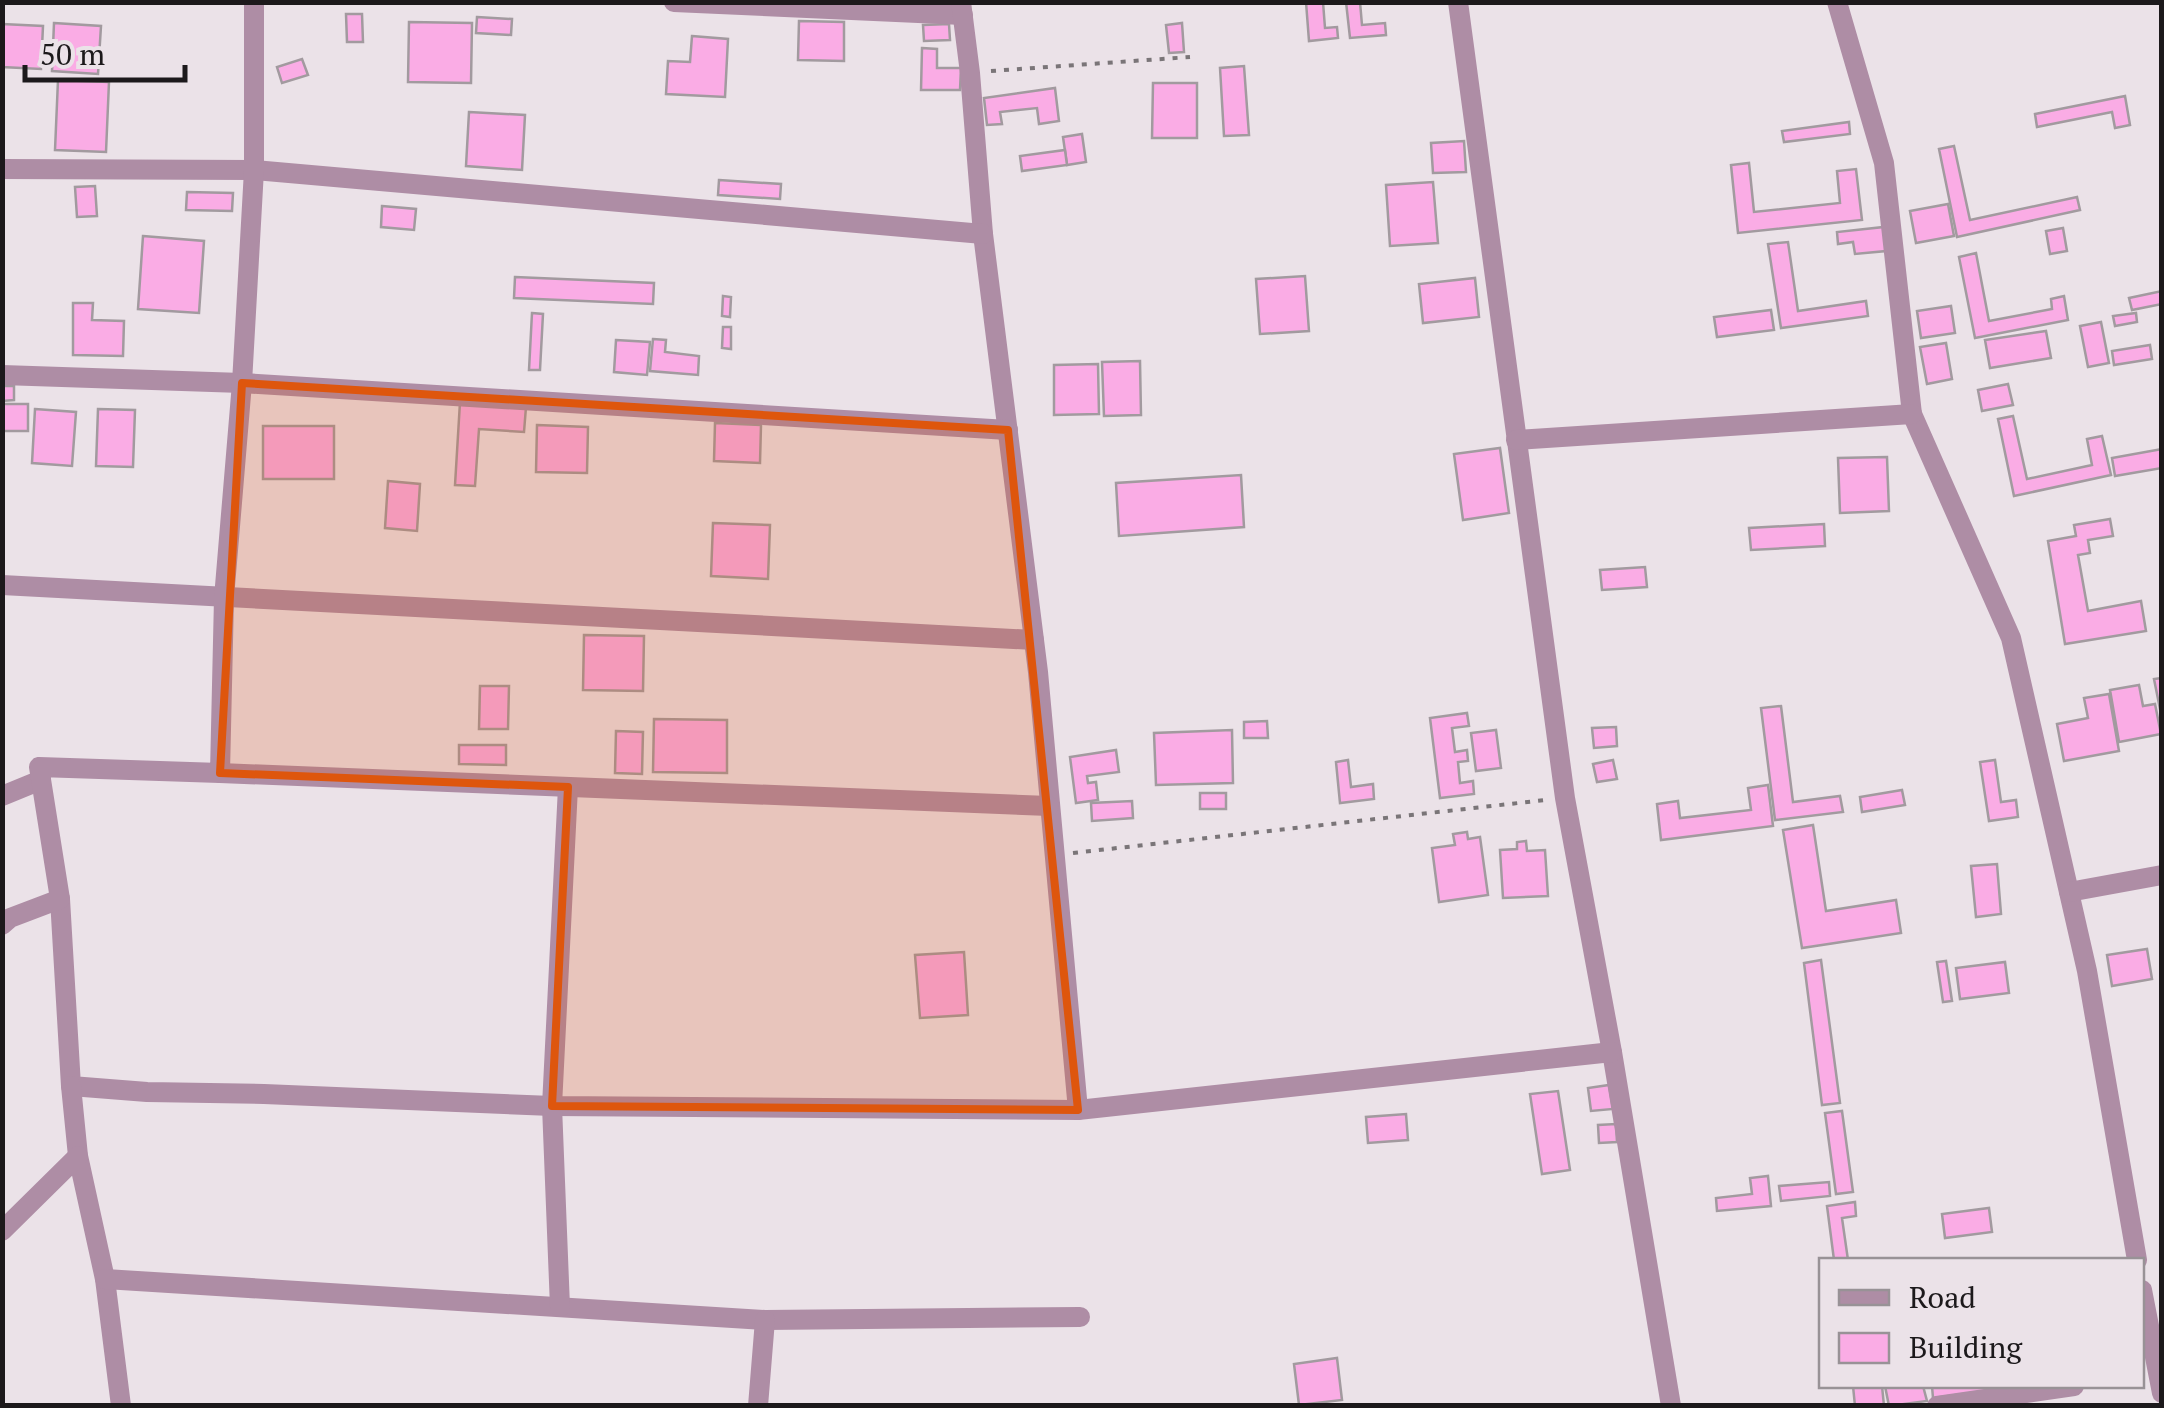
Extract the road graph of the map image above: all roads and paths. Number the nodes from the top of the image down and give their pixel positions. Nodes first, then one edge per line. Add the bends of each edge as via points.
1 (254, 2) edge
2 (674, 2) edge
3 (1458, 2) edge
4 (1838, 2) edge
5 (962, 9) edge
6 (1190, 57) dead end
7 (970, 73) junction
8 (2, 169) edge
9 (254, 170) junction
10 (983, 234) junction
11 (2, 376) edge
12 (242, 384) junction
13 (1912, 414) junction
14 (1008, 430) junction
15 (1516, 440) junction
16 (2, 585) edge
17 (224, 598) junction
18 (1034, 640) junction
19 (220, 773) junction
20 (41, 780) junction
21 (568, 786) junction
22 (2, 796) edge
23 (1565, 798) junction
24 (1049, 806) junction
25 (1053, 856) junction
26 (2162, 874) edge
27 (2069, 892) junction
28 (60, 899) junction
29 (2, 926) edge
30 (1612, 1052) junction
31 (71, 1086) junction
32 (552, 1106) junction
33 (1078, 1110) junction
34 (78, 1156) junction
35 (2, 1231) edge
36 (2136, 1258) edge
37 (105, 1280) junction
38 (2144, 1307) edge
39 (560, 1308) junction
40 (1080, 1317) dead end
41 (765, 1320) junction
42 (2153, 1381) edge
43 (2060, 1388) edge
44 (118, 1403) edge
45 (758, 1406) edge
46 (1671, 1406) edge
47 (1937, 1406) edge

1 - 9 street
2 - 5 street
3 - 15 street
4 - 13 street via 1884,162
5 - 7 street
6 - 7 path
7 - 10 street
8 - 9 street
9 - 10 street
9 - 12 street
10 - 14 street
11 - 12 street
12 - 14 street
12 - 17 street
13 - 15 street
13 - 27 street via 2011,638
14 - 18 street
15 - 23 street
16 - 17 street
17 - 18 street
17 - 19 street
18 - 24 street
19 - 20 street via 39,767
19 - 21 street
20 - 22 street
20 - 28 street
21 - 24 street
21 - 32 street
23 - 25 path
23 - 30 street
24 - 25 street
25 - 33 street
26 - 27 street
27 - 36 street
28 - 29 street
28 - 31 street
30 - 33 street
30 - 46 street
31 - 32 street
31 - 34 street
32 - 33 street
32 - 39 street
34 - 35 street
34 - 37 street
37 - 39 street
37 - 44 street
38 - 42 street
39 - 41 street
40 - 41 street
41 - 45 street
43 - 47 street

